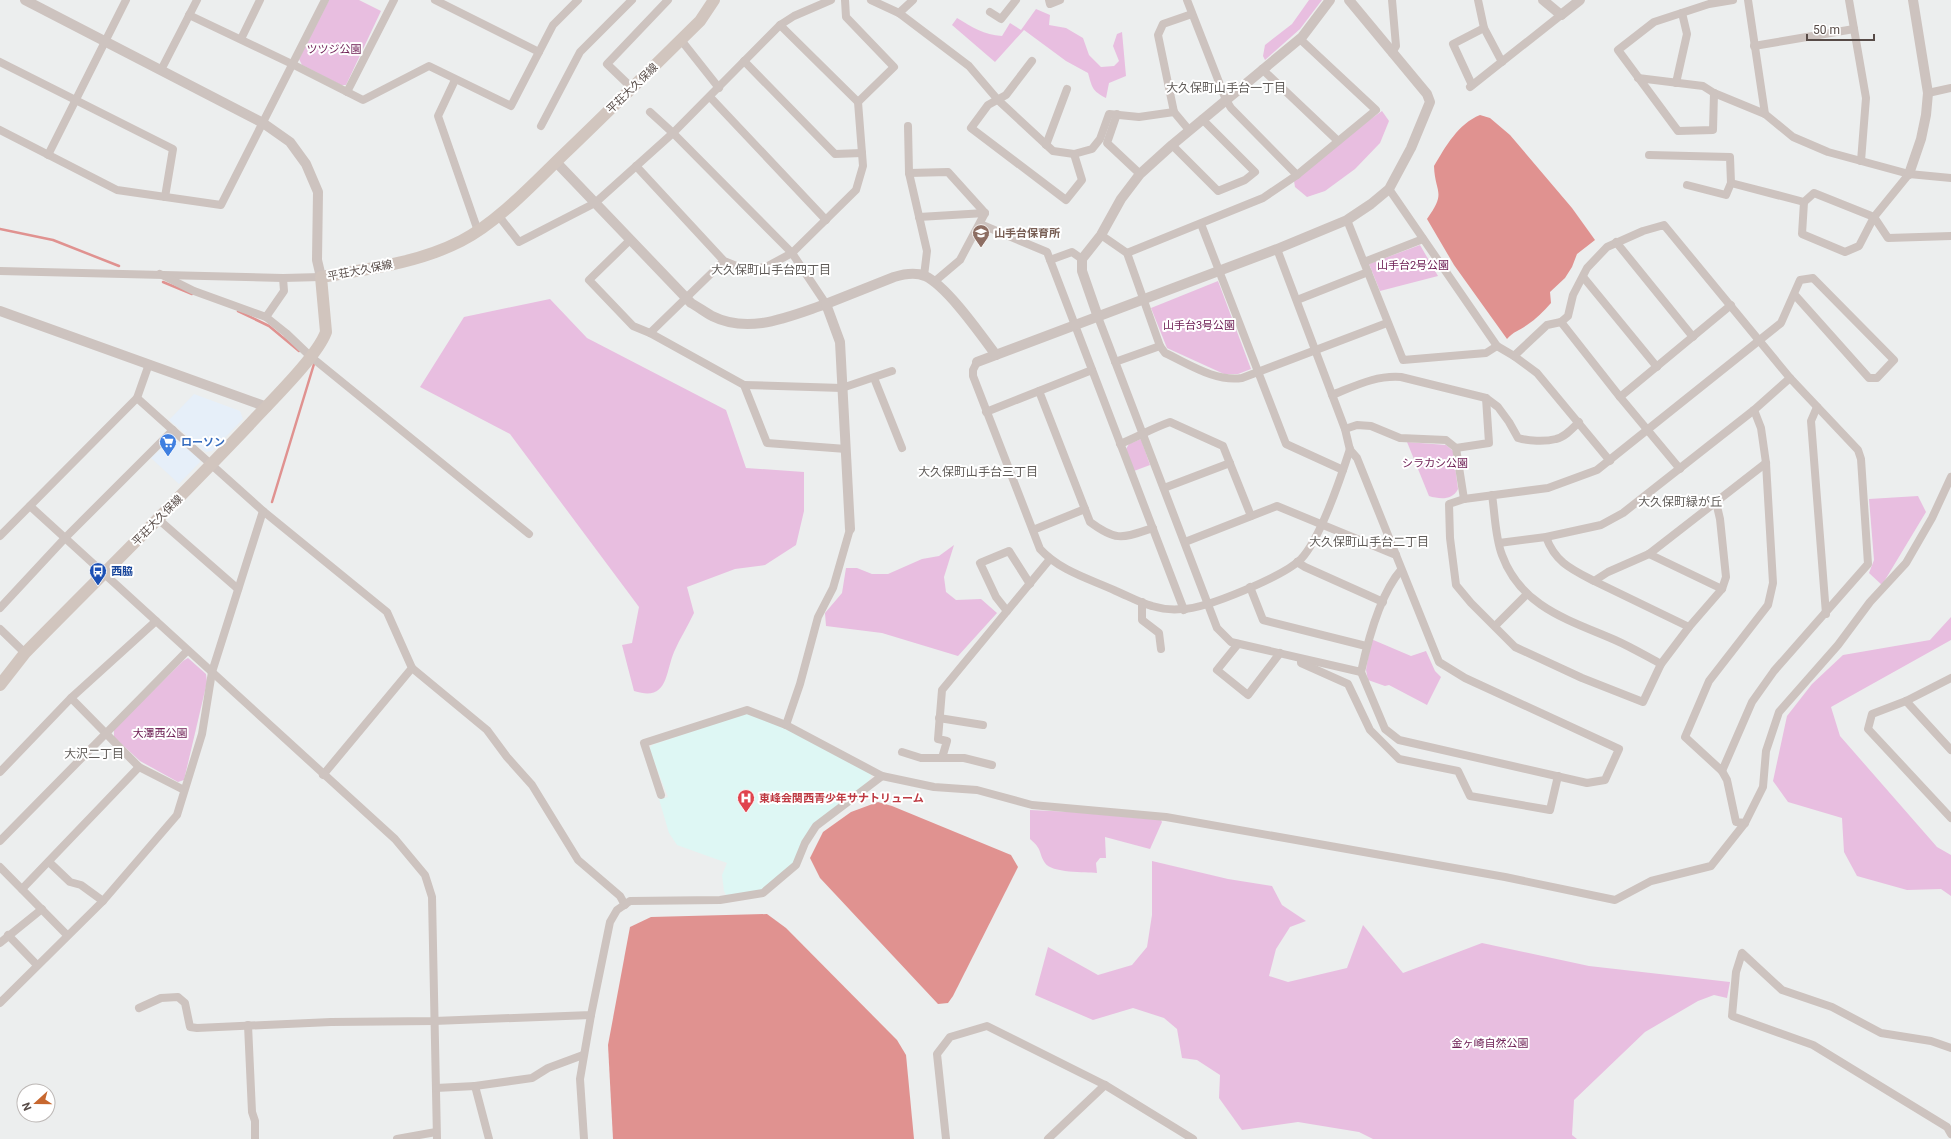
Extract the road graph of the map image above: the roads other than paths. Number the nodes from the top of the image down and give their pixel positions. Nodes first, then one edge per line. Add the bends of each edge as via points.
1 (25, 0) edge
2 (126, 0) edge
3 (197, 0) edge
4 (260, 0) edge
5 (325, 0) edge
6 (394, 0) edge
7 (435, 0) edge
8 (632, 0) edge
9 (668, 0) edge
10 (714, 0) edge
11 (830, 0) edge
12 (845, 0) edge
13 (871, 0) edge
14 (913, 0) edge
15 (1016, 0) edge
16 (1049, 0) edge
17 (1060, 0) edge
18 (1187, 0) edge
19 (1330, 0) edge
20 (1349, 0) edge
21 (1392, 0) edge
22 (1478, 0) edge
23 (1543, 0) edge
24 (1553, 0) edge
25 (1580, 0) edge
26 (1733, 0) edge
27 (1748, 0) edge
28 (1849, 0) edge
29 (1913, 0) edge
30 (574, 1) edge
31 (990, 12) dead end
32 (899, 13) junction
33 (1682, 13) junction
34 (1192, 14) junction
35 (189, 15) junction
36 (1561, 15) junction
37 (780, 26) junction
38 (1484, 28) junction
39 (1854, 29) junction
40 (241, 39) junction
41 (1300, 39) junction
42 (681, 40) junction
43 (105, 41) junction
44 (1754, 46) junction
45 (539, 52) junction
46 (1392, 53) junction
47 (744, 61) junction
48 (1032, 61) dead end
49 (0, 62) edge
50 (1502, 62) junction
51 (292, 64) junction
52 (1262, 69) junction
53 (162, 70) junction
54 (1638, 78) junction
55 (455, 80) junction
56 (1676, 83) junction
57 (632, 88) junction
58 (719, 88) junction
59 (1951, 88) edge
60 (1067, 89) dead end
61 (347, 92) junction
62 (1714, 93) junction
63 (1928, 93) junction
64 (710, 97) junction
65 (998, 100) junction
66 (1226, 100) junction
67 (76, 101) junction
68 (858, 102) junction
69 (650, 112) dead end
70 (1174, 112) junction
71 (1116, 114) junction
72 (1765, 114) junction
73 (1202, 119) junction
74 (263, 123) junction
75 (541, 126) dead end
76 (908, 126) dead end
77 (0, 130) edge
78 (1189, 130) junction
79 (673, 133) junction
80 (1338, 141) junction
81 (1046, 145) junction
82 (1172, 145) junction
83 (862, 153) junction
84 (1074, 154) junction
85 (48, 155) junction
86 (1649, 155) dead end
87 (1861, 161) junction
88 (556, 162) junction
89 (636, 166) junction
90 (909, 173) junction
91 (1140, 174) junction
92 (1909, 174) junction
93 (1297, 175) junction
94 (1951, 178) edge
95 (1731, 183) junction
96 (1687, 185) dead end
97 (1389, 189) junction
98 (165, 197) junction
99 (1804, 202) junction
100 (595, 203) junction
101 (986, 213) junction
102 (498, 215) junction
103 (920, 217) junction
104 (1874, 217) junction
105 (826, 220) junction
106 (1347, 220) junction
107 (980, 224) junction
108 (1201, 224) junction
109 (478, 231) junction
110 (1101, 235) junction
111 (1951, 236) edge
112 (1423, 239) junction
113 (630, 240) junction
114 (1616, 242) junction
115 (1277, 249) junction
116 (1127, 253) junction
117 (792, 254) junction
118 (1082, 259) junction
119 (1050, 260) junction
120 (724, 261) junction
121 (1364, 262) junction
122 (0, 270) edge
123 (1219, 271) junction
124 (1368, 272) junction
125 (160, 274) junction
126 (924, 276) junction
127 (321, 277) junction
128 (283, 278) junction
129 (1584, 278) junction
130 (934, 282) junction
131 (1794, 294) junction
132 (686, 297) junction
133 (1144, 300) junction
134 (1296, 300) junction
135 (826, 304) junction
136 (1731, 305) junction
137 (0, 311) edge
138 (1098, 317) junction
139 (266, 318) junction
140 (1560, 322) junction
141 (1387, 323) junction
142 (1075, 326) junction
143 (650, 333) junction
144 (1693, 337) junction
145 (1760, 340) junction
146 (1160, 346) junction
147 (1497, 346) junction
148 (1316, 350) junction
149 (996, 355) junction
150 (310, 356) junction
151 (1514, 356) junction
152 (977, 362) joint
153 (1115, 362) junction
154 (149, 364) junction
155 (1657, 367) junction
156 (1092, 370) junction
157 (892, 371) dead end
158 (1258, 372) junction
159 (874, 378) junction
160 (1790, 378) junction
161 (744, 385) junction
162 (842, 388) junction
163 (1039, 392) junction
164 (1332, 395) junction
165 (1620, 397) junction
166 (137, 398) junction
167 (1486, 398) junction
168 (267, 406) junction
169 (1817, 407) junction
170 (1754, 410) junction
171 (986, 412) junction
172 (1579, 422) junction
173 (1346, 429) junction
174 (173, 430) junction
175 (1648, 431) junction
176 (1143, 434) junction
177 (1120, 444) junction
178 (902, 448) dead end
179 (1456, 448) junction
180 (846, 449) junction
181 (1350, 449) junction
182 (1610, 461) junction
183 (1230, 463) junction
184 (1766, 463) junction
185 (211, 465) junction
186 (1680, 469) junction
187 (1343, 470) junction
188 (1951, 476) edge
189 (1164, 488) junction
190 (1492, 495) junction
191 (1464, 499) junction
192 (1716, 502) junction
193 (30, 506) junction
194 (1085, 509) junction
195 (263, 511) junction
196 (1251, 516) junction
197 (158, 519) junction
198 (1320, 525) junction
199 (1153, 528) junction
200 (850, 529) joint
201 (1033, 530) junction
202 (529, 534) dead end
203 (0, 536) edge
204 (1546, 537) junction
205 (66, 538) junction
206 (1184, 542) junction
207 (1499, 543) junction
208 (1649, 554) junction
209 (1396, 555) junction
210 (1050, 559) junction
211 (1297, 562) junction
212 (1402, 570) junction
213 (105, 572) junction
214 (1594, 581) junction
215 (1030, 584) junction
216 (1250, 587) junction
217 (238, 589) junction
218 (1722, 589) junction
219 (1526, 594) junction
220 (1142, 602) junction
221 (1383, 602) junction
222 (1208, 604) junction
223 (0, 608) edge
224 (1184, 610) junction
225 (1007, 611) junction
226 (1826, 614) junction
227 (156, 621) junction
228 (1495, 626) junction
229 (1690, 627) junction
230 (0, 629) edge
231 (1238, 644) junction
232 (1366, 646) junction
233 (1161, 649) dead end
234 (187, 651) junction
235 (25, 653) junction
236 (1280, 653) junction
237 (1301, 658) junction
238 (1661, 664) junction
239 (412, 668) junction
240 (212, 672) junction
241 (1361, 672) junction
242 (1950, 681) edge
243 (0, 685) edge
244 (70, 698) junction
245 (1906, 701) junction
246 (940, 718) junction
247 (786, 725) junction
248 (983, 726) dead end
249 (106, 734) junction
250 (1951, 750) edge
251 (902, 752) dead end
252 (942, 758) junction
253 (992, 765) dead end
254 (139, 767) junction
255 (1722, 771) junction
256 (0, 772) edge
257 (323, 775) junction
258 (882, 776) junction
259 (1558, 776) junction
260 (184, 790) junction
261 (661, 795) dead end
262 (1951, 818) edge
263 (1744, 823) junction
264 (0, 841) edge
265 (49, 862) junction
266 (0, 866) edge
267 (22, 888) junction
268 (103, 901) junction
269 (625, 905) junction
270 (42, 909) junction
271 (8, 935) junction
272 (67, 935) junction
273 (0, 944) edge
274 (37, 965) junction
275 (0, 1002) edge
276 (139, 1008) dead end
277 (592, 1015) junction
278 (434, 1021) junction
279 (248, 1025) junction
280 (1951, 1048) edge
281 (583, 1055) junction
282 (1105, 1085) junction
283 (475, 1086) junction
284 (436, 1088) junction
285 (1951, 1134) edge
286 (436, 1136) edge
287 (255, 1139) edge
288 (397, 1139) edge
289 (489, 1139) edge
290 (584, 1139) edge
291 (946, 1139) edge
292 (1048, 1139) edge
293 (1192, 1139) edge

1 - 43 street
2 - 43 street
3 - 35 street
4 - 40 street
5 - 51 street
6 - 61 street
7 - 45 street
8 - 75 street via 580,52
9 - 57 street via 607,64
10 - 42 main road, 平荘大久保線 via 700,21
11 - 37 street via 794,16
12 - 68 street via 846,16 894,67
13 - 32 street
14 - 32 street
15 - 31 street via 1001,19
16 - 17 street via 1050,4
18 - 34 street
19 - 41 street
20 - 46 street
21 - 46 street via 1396,46
22 - 38 street
23 - 36 street
24 - 36 street
25 - 36 street
26 - 33 street via 1709,4
27 - 44 street
28 - 39 street
29 - 63 street
30 - 45 street via 553,25
32 - 65 street via 969,66
33 - 54 street via 1654,22 1618,50
33 - 56 street via 1687,34
34 - 66 street
34 - 70 street via 1163,24 1158,35
35 - 40 street
35 - 53 street
36 - 50 street
37 - 47 street
37 - 68 street
38 - 50 street
38 - 50 street via 1452,44 1471,86
39 - 44 street
39 - 87 street via 1866,98
40 - 51 street
41 - 52 street
41 - 80 street via 1376,110
42 - 57 main road, 平荘大久保線
42 - 58 street
43 - 53 street
43 - 67 street
44 - 72 street
45 - 55 street via 511,106
46 - 97 street via 1427,94 1430,102 1411,148
47 - 58 street
47 - 83 street via 835,154
48 - 65 street via 1006,95
49 - 67 street
51 - 61 street
51 - 74 street
52 - 66 street
52 - 80 street
53 - 74 street
54 - 56 street
54 - 62 street via 1678,130 1713,130
55 - 61 street via 429,66 362,100
55 - 109 street via 438,116
56 - 62 street via 1703,86
57 - 88 main road, 平荘大久保線
58 - 64 street
59 - 63 street
60 - 81 street
62 - 72 street
63 - 92 street via 1921,139
64 - 79 street
64 - 105 street
65 - 81 street
65 - 84 street via 988,105 971,128 1066,200 1082,180
66 - 73 street
66 - 93 street
67 - 85 street
67 - 98 street via 173,149
68 - 83 street
69 - 79 street
70 - 71 street via 1140,117
70 - 78 street
71 - 84 street via 1109,114 1100,139 1092,149
71 - 91 street via 1107,143
72 - 87 street via 1793,137 1828,152
73 - 78 street
73 - 82 street via 1255,172 1245,180 1218,191
74 - 98 street via 221,205
74 - 127 street via 290,142 306,164 318,192 317,260
76 - 90 street
77 - 85 street
78 - 82 street
79 - 89 street
79 - 117 street
80 - 93 street
81 - 84 street via 1053,151
82 - 91 street
83 - 105 street via 862,166 856,190
85 - 98 street via 117,190
86 - 95 street via 1730,157
87 - 92 street
88 - 100 street
88 - 102 main road, 平荘大久保線
89 - 100 street
89 - 120 street
90 - 101 street via 948,172
90 - 103 street
91 - 110 street
92 - 94 street
92 - 104 street
93 - 108 street via 1263,198
95 - 96 street via 1726,195
95 - 99 street
97 - 106 street
97 - 112 street
99 - 104 street via 1814,193
99 - 104 street via 1802,234 1845,252 1859,246
100 - 102 street via 520,242
100 - 113 street
101 - 103 street
101 - 107 street
102 - 109 main road, 平荘大久保線
103 - 126 street via 927,251
104 - 111 street via 1888,238
105 - 117 street
106 - 115 street
106 - 121 street
107 - 119 street via 1047,252
107 - 130 street via 960,260
108 - 116 street
108 - 123 street
109 - 127 main road, 平荘大久保線 via 462,241 419,258
110 - 116 street
110 - 118 street
112 - 121 street
112 - 147 street
113 - 132 street
113 - 143 street via 589,280 633,326
114 - 129 street via 1607,247 1587,268
114 - 136 street via 1664,225
114 - 144 street
115 - 123 street
115 - 134 street
116 - 133 street
117 - 120 street via 766,267 744,269
117 - 135 street
118 - 119 street via 1072,252
118 - 138 street via 1082,271
119 - 142 street
120 - 132 street
121 - 124 street
122 - 125 street
123 - 133 street
123 - 158 street
124 - 134 street
124 - 141 street
125 - 128 street
125 - 139 street via 194,291
126 - 130 street
126 - 135 street via 904,274
127 - 128 street
127 - 150 main road, 平荘大久保線 via 326,332
128 - 139 street via 284,290
129 - 140 street via 1573,295 1568,316
129 - 155 street
130 - 149 street
131 - 131 street via 1800,280 1813,278 1894,360 1877,378 1870,378
131 - 145 street via 1781,323
132 - 135 street via 691,303 714,316 750,324 772,323
132 - 143 street
133 - 138 street
133 - 146 street
134 - 148 street
135 - 162 street via 840,342
136 - 144 street
136 - 145 street
137 - 154 street
138 - 142 street
138 - 153 street
139 - 150 street
140 - 151 street via 1547,325
140 - 165 street
141 - 147 street via 1403,360 1486,353
141 - 148 street
142 - 149 street
142 - 156 street
143 - 161 street
144 - 155 street
145 - 160 street
145 - 175 street
146 - 153 street
146 - 158 street via 1165,353 1218,377 1230,380
147 - 151 street
148 - 158 street
148 - 164 street
149 - 152 street
150 - 168 main road, 平荘大久保線
150 - 202 street
151 - 172 street via 1537,373
152 - 171 street via 973,376
153 - 176 street
154 - 166 street
154 - 168 street
155 - 165 street
156 - 163 street
156 - 177 street
157 - 159 street
158 - 187 street via 1286,444
159 - 162 street
159 - 178 street
160 - 169 street
160 - 170 street
161 - 162 street
161 - 180 street via 767,443
162 - 180 street
163 - 171 street
163 - 194 street
164 - 167 street via 1389,376
164 - 173 street
165 - 175 street
166 - 174 street
166 - 193 street
167 - 172 street via 1498,408 1518,438 1525,440 1556,439 1568,433
167 - 179 street via 1489,443
168 - 185 main road, 平荘大久保線
169 - 226 street via 1812,421
169 - 226 street via 1858,450 1861,459 1868,564
170 - 184 street via 1761,428
170 - 186 street
171 - 201 street
172 - 182 street
173 - 179 street via 1357,425 1371,426 1400,438 1446,440
173 - 181 street
174 - 185 street
174 - 205 street
175 - 182 street
175 - 186 street
176 - 177 street
176 - 183 street via 1170,422 1223,446
176 - 189 street
177 - 199 street
179 - 191 street
180 - 200 street
181 - 187 street
181 - 209 street via 1358,458
182 - 190 street via 1584,476 1548,488
183 - 189 street
183 - 196 street
184 - 192 street
184 - 255 street via 1773,583 1768,605 1709,680 1685,737
185 - 195 street
185 - 197 main road, 平荘大久保線
186 - 204 street via 1618,516 1601,524
187 - 198 street
188 - 263 street via 1932,518 1906,563 1870,602 1838,645 1779,712 1766,751 1763,787
189 - 206 street
190 - 191 street
190 - 207 street
191 - 228 street via 1449,504 1456,585
192 - 208 street
192 - 218 street via 1726,577
193 - 203 street
193 - 205 street
194 - 199 street via 1090,522 1106,533 1125,537
194 - 201 street
195 - 217 street
195 - 239 street via 387,612
196 - 198 street via 1277,506
196 - 206 street
197 - 213 main road, 平荘大久保線
197 - 217 street
198 - 209 street
198 - 211 street via 1312,543
199 - 224 street
200 - 247 street via 833,588 818,617
201 - 210 street via 1040,549
204 - 207 street
204 - 214 street via 1562,563
205 - 213 street
205 - 223 street
206 - 222 street
207 - 219 street via 1504,561
208 - 214 street
208 - 218 street
209 - 212 street
210 - 215 street
210 - 220 street via 1058,565
211 - 216 street via 1274,577
211 - 221 street
212 - 221 street via 1394,579
212 - 259 street via 1439,662 1465,678 1619,749 1605,780 1587,783
213 - 227 street
213 - 235 main road, 平荘大久保線
214 - 229 street
215 - 225 street
215 - 225 street via 1009,551 980,563 996,597
216 - 222 street
216 - 232 street via 1263,620
217 - 240 street
218 - 229 street
219 - 228 street
219 - 238 street via 1554,613
220 - 224 street via 1152,606
220 - 233 street via 1142,620 1159,633
221 - 232 street
222 - 224 street
222 - 231 street via 1217,628 1231,642
225 - 246 street via 942,690
226 - 255 street via 1774,671 1752,702
227 - 234 street
227 - 244 street
228 - 238 street via 1515,647 1582,678 1643,702
229 - 238 street
230 - 235 street
231 - 236 street
231 - 236 street via 1217,670 1248,695
232 - 241 street
234 - 240 street
234 - 249 street
235 - 243 main road, 平荘大久保線
236 - 237 street
237 - 241 street
237 - 259 street via 1301,663 1348,684 1370,730 1399,759 1458,771 1470,796 1550,810
239 - 257 street
239 - 269 street via 487,730 532,785 578,860 620,896
240 - 257 street
240 - 260 street via 202,734
241 - 259 street via 1385,730 1399,740
242 - 245 street
244 - 249 street
244 - 256 street
245 - 250 street
245 - 262 street via 1872,714 1868,728
246 - 248 street
246 - 252 street via 938,739 946,740
247 - 258 street
247 - 261 street via 747,710 644,743
249 - 254 street
249 - 264 street
251 - 252 street via 921,758
252 - 253 street via 964,758
254 - 260 street
254 - 265 street
255 - 263 street via 1727,780 1736,822
257 - 278 street via 394,839 425,876 432,898
258 - 263 street via 934,787 977,790 1032,805 1166,817 1505,877 1615,900 1651,881 1711,866
258 - 269 street via 816,826 805,843 796,865 763,893 720,900 630,901
260 - 268 street via 177,815
265 - 267 street
265 - 268 street via 70,882 81,885
266 - 267 street
267 - 270 street
268 - 272 street
269 - 277 street via 617,910 610,922
270 - 271 street
270 - 272 street
271 - 273 street
271 - 274 street
272 - 274 street
274 - 275 street
276 - 279 street via 161,998 178,997 185,1003 190,1027
277 - 278 street
277 - 281 street
278 - 279 street
278 - 284 street
279 - 287 street
280 - 285 street via 1931,1041 1881,1032 1832,1007 1782,990 1742,953 1736,972 1732,1016 1814,1045 1947,1127
281 - 283 street via 548,1068 532,1078
281 - 290 street via 580,1079
282 - 291 street via 987,1026 950,1037 937,1054
282 - 292 street
282 - 293 street
283 - 284 street
283 - 289 street
284 - 286 street
286 - 288 street

